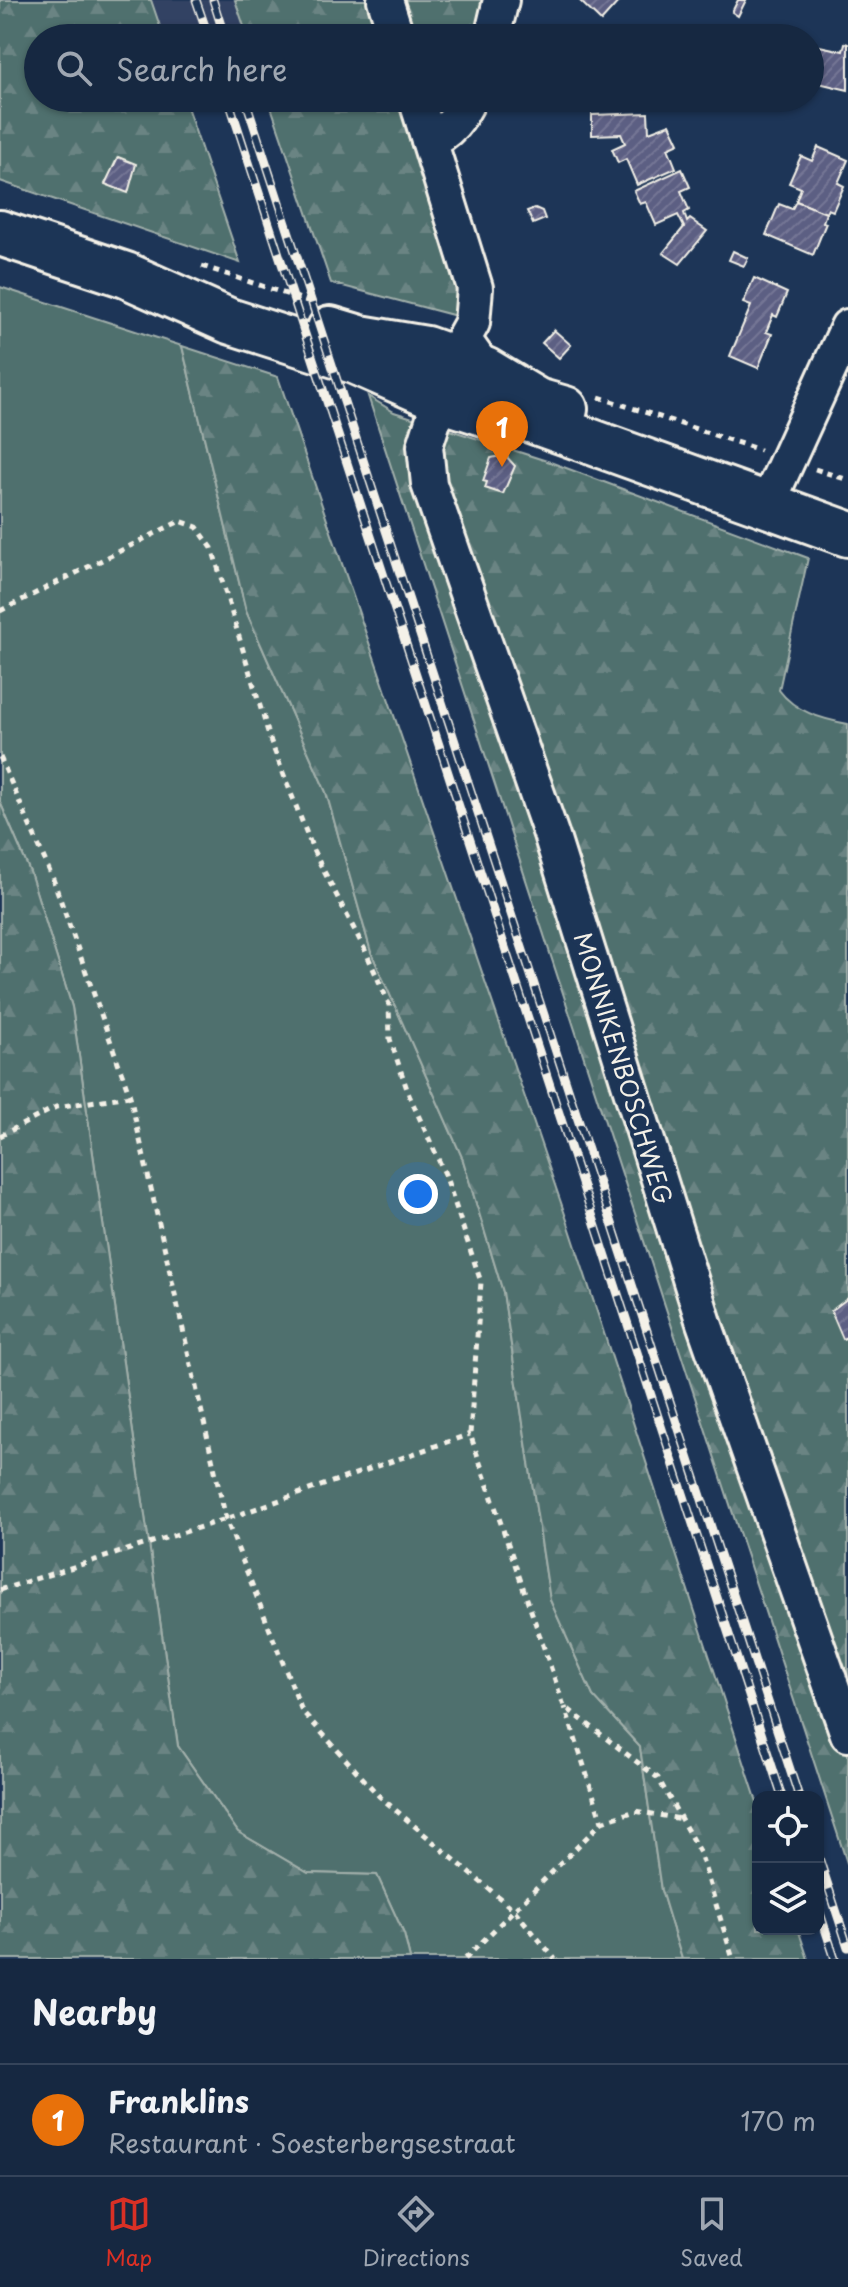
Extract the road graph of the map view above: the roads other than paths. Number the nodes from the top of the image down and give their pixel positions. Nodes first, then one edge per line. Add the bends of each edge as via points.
1 (385, 0) edge
2 (501, 0) edge
3 (393, 24) edge
4 (495, 24) edge
5 (420, 112) edge
6 (462, 112) edge
7 (429, 140) junction
8 (0, 233) edge
9 (848, 327) edge
10 (323, 329) junction
11 (499, 379) junction
12 (444, 408) junction
13 (778, 482) junction
14 (848, 504) edge
15 (848, 534) edge
16 (848, 1734) edge

1 - 3 street
2 - 4 street
5 - 7 street
6 - 7 street via 442,136
7 - 11 street via 475,288 472,323 463,339
8 - 10 main road via 126,275 229,321
9 - 13 street
10 - 11 main road via 426,349
10 - 12 main road
11 - 12 street
11 - 13 main road via 537,401
12 - 13 main road via 528,419
12 - 16 street, MONNIKENBOSCHWEG via 425,446 429,484 551,834 704,1323
13 - 14 main road
13 - 15 main road

